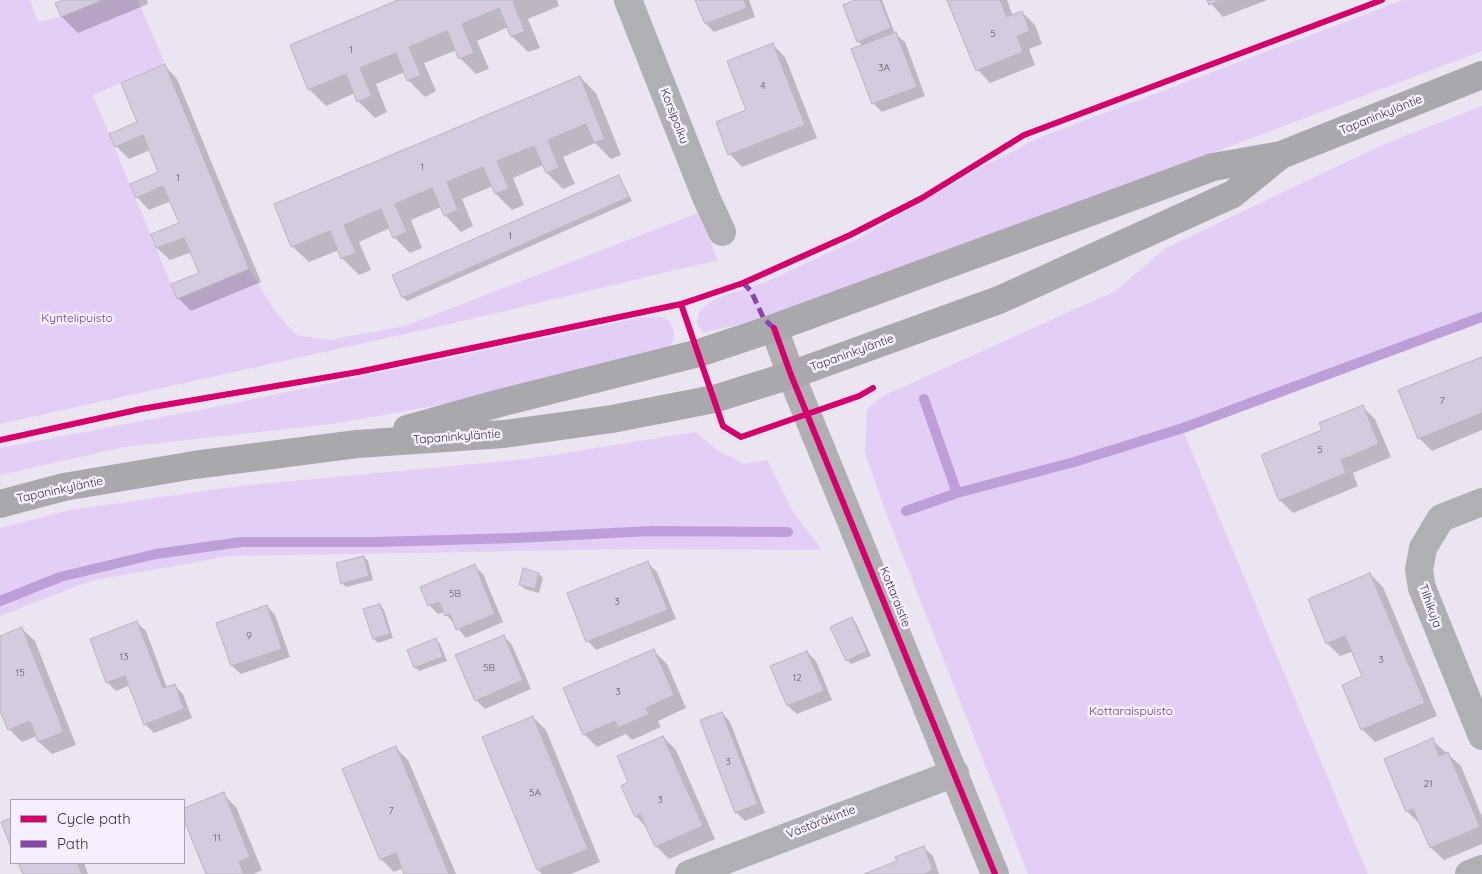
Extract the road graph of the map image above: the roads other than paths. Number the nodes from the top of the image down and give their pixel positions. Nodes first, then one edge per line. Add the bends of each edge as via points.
1 (628, 0) edge
2 (1482, 75) edge
3 (1281, 155) junction
4 (722, 232) dead end
5 (774, 328) junction
6 (791, 375) junction
7 (357, 444) junction
8 (1482, 502) edge
9 (0, 504) edge
10 (1482, 736) edge
11 (955, 773) junction
12 (1482, 869) edge
13 (689, 874) edge
14 (995, 874) edge
15 (1469, 874) edge

1 - 4 street, Korsipolku
2 - 3 main road, Tapaninkyläntie
3 - 5 main road, Tapaninkyläntie via 1213,166
3 - 6 main road, Tapaninkyläntie via 1233,194 999,300
5 - 6 street, Kottaraistie
5 - 7 main road, Tapaninkyläntie via 699,353 500,403
6 - 7 main road, Tapaninkyläntie via 714,399 612,419 504,434
6 - 11 street, Kottaraistie
7 - 9 main road, Tapaninkyläntie via 194,465 64,487
8 - 10 street, Tilhikuja via 1441,518 1424,548 1419,570 1422,588
11 - 13 street, Västäräkintie
11 - 14 street, Kottaraistie
12 - 15 street

